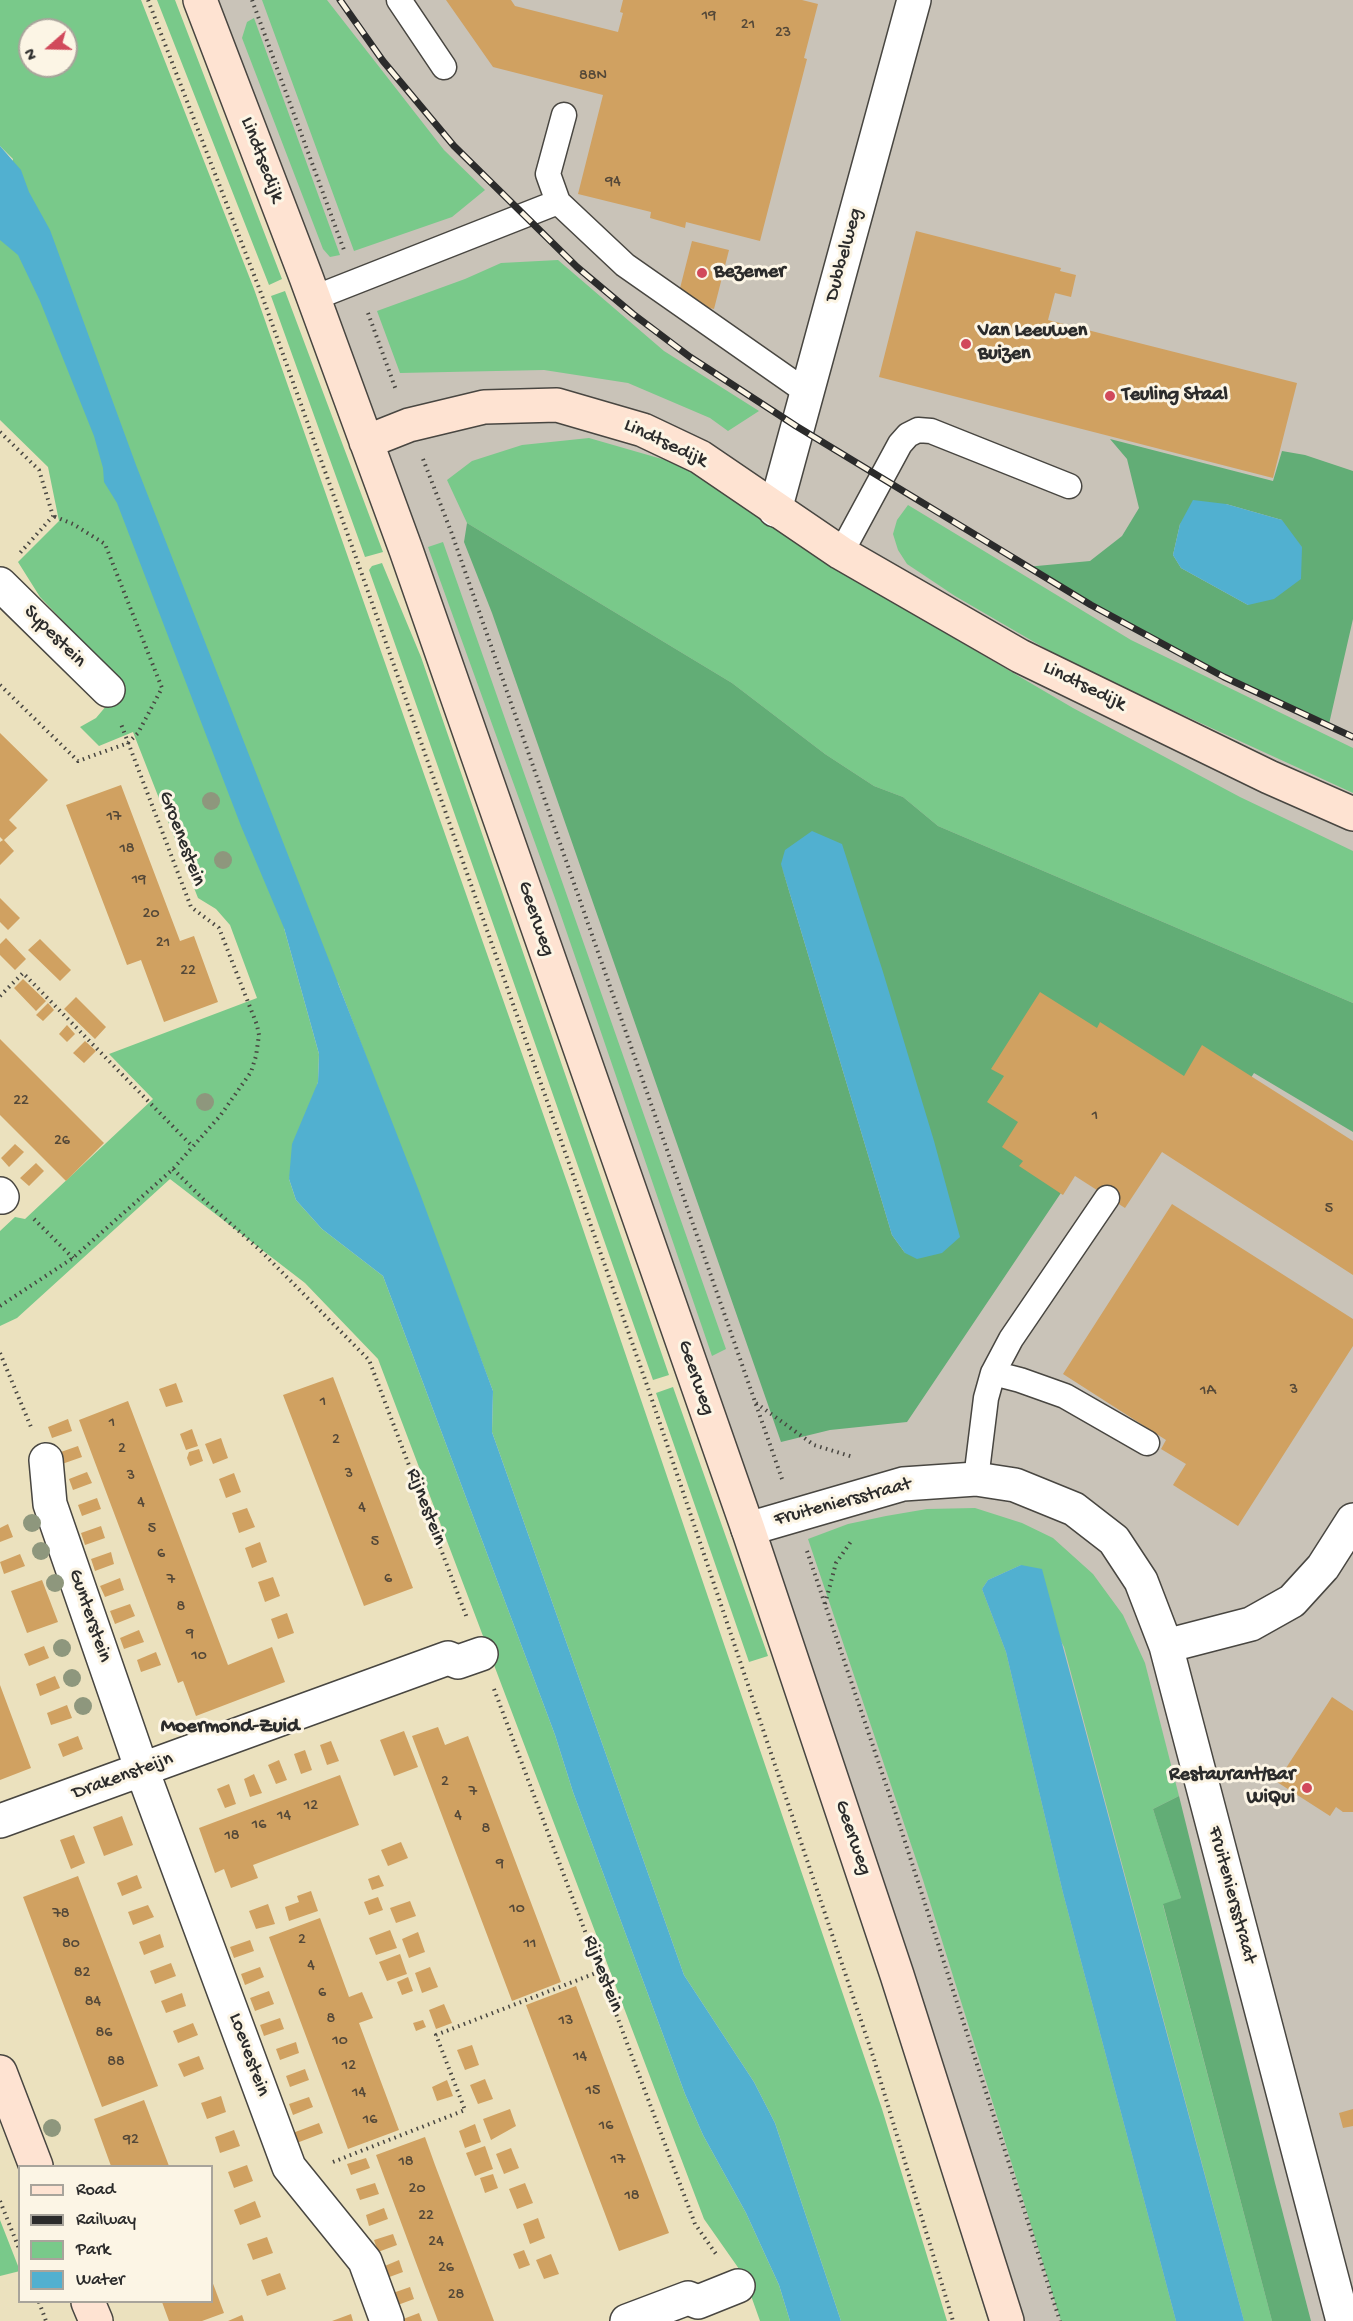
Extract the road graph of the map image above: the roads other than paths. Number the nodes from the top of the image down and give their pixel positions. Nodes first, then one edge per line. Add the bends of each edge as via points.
1 (200, 0) edge
2 (399, 0) edge
3 (914, 0) edge
4 (444, 67) dead end
5 (564, 115) dead end
6 (558, 202) junction
7 (314, 298) junction
8 (808, 393) junction
9 (366, 442) junction
10 (1068, 486) dead end
11 (775, 510) junction
12 (841, 553) junction
13 (1, 585) edge
14 (108, 690) road end
15 (1353, 814) edge
16 (1107, 1198) dead end
17 (993, 1373) junction
18 (1147, 1443) dead end
19 (46, 1460) road end
20 (976, 1479) junction
21 (1353, 1520) edge
22 (748, 1529) junction
23 (1166, 1646) junction
24 (481, 1654) road end
25 (142, 1770) junction
26 (0, 1821) edge
27 (0, 2072) edge
28 (36, 2165) edge
29 (738, 2286) road end
30 (89, 2303) edge
31 (96, 2321) edge
32 (387, 2321) edge
33 (627, 2321) edge
34 (1007, 2321) edge
35 (1342, 2321) edge

1 - 7 main road, Lindtsedijk
2 - 4 lane
3 - 8 street, Dubbelweg
5 - 6 lane via 548,174
6 - 7 lane
6 - 8 lane via 625,266
7 - 9 main road, Lindtsedijk
8 - 11 street, Dubbelweg
9 - 11 main road, Lindtsedijk via 410,425 484,407 557,405 643,430 691,453
9 - 22 main road, Geerweg
10 - 12 lane via 931,431 918,430 900,444
11 - 12 main road, Lindtsedijk
12 - 15 main road, Lindtsedijk via 1020,656
13 - 14 street, Sypestein
16 - 17 lane via 1011,1339
17 - 18 lane via 1065,1396
17 - 20 lane
19 - 25 street, Gunterstein via 50,1504
20 - 22 street, Fruiteniersstraat via 903,1484
20 - 23 street, Fruiteniersstraat via 1015,1485 1074,1509 1114,1540 1141,1581
21 - 23 street via 1323,1568 1292,1601 1251,1624
22 - 34 main road, Geerweg
23 - 35 street, Fruiteniersstraat
24 - 25 street, Drakensteijn via 458,1662 448,1658
25 - 26 street, Drakensteijn
25 - 32 street, Loevestein via 289,2167 365,2261
27 - 28 main road
29 - 33 street via 698,2302 688,2298
30 - 31 main road

